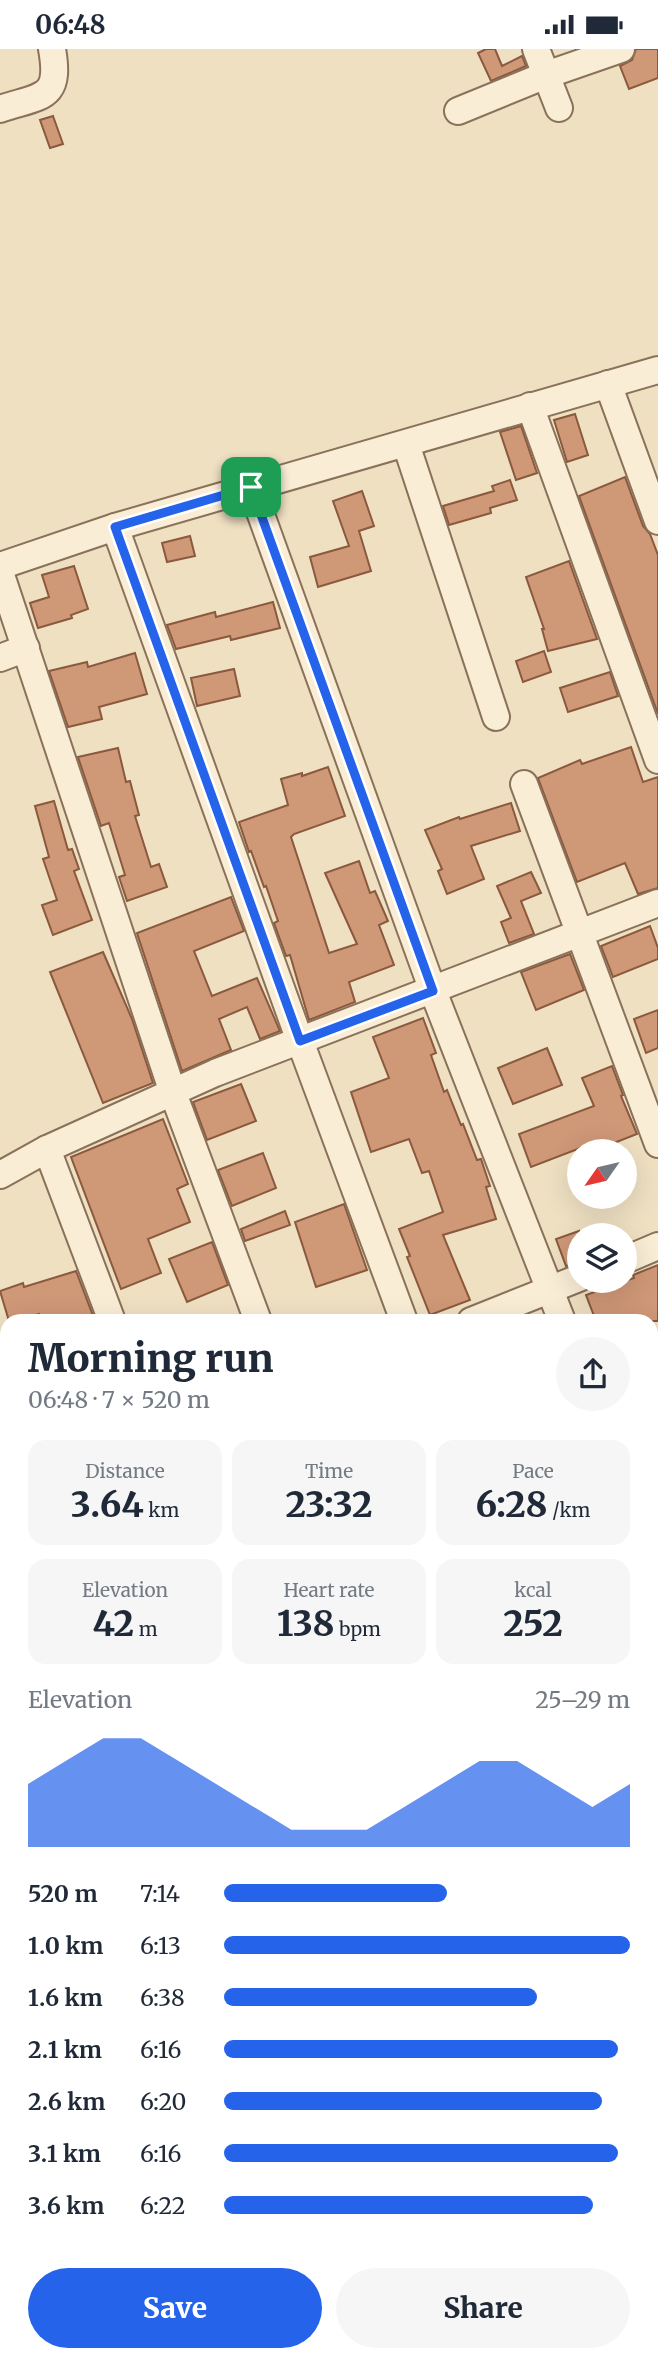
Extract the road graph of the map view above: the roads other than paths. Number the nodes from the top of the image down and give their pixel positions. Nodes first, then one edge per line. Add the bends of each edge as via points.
1 (52, 49) edge
2 (536, 49) edge
3 (621, 49) edge
4 (546, 75) junction
5 (559, 108) dead end
6 (0, 109) edge
7 (458, 111) dead end
8 (658, 370) edge
9 (608, 384) junction
10 (530, 406) junction
11 (406, 444) junction
12 (251, 487) junction
13 (658, 521) edge
14 (115, 527) junction
15 (0, 566) edge
16 (0, 572) edge
17 (26, 649) junction
18 (0, 658) edge
19 (496, 717) dead end
20 (658, 760) edge
21 (524, 784) dead end
22 (658, 903) edge
23 (581, 934) junction
24 (433, 991) junction
25 (300, 1041) junction
26 (173, 1093) junction
27 (658, 1144) edge
28 (47, 1149) junction
29 (0, 1174) edge
30 (658, 1246) edge
31 (637, 1255) edge
32 (567, 1283) edge
33 (551, 1290) junction
34 (109, 1314) edge
35 (255, 1314) edge
36 (401, 1314) edge
37 (489, 1314) edge
38 (560, 1314) edge

1 - 6 street via 56,72 49,90
2 - 4 street
3 - 4 street
4 - 5 street
4 - 7 street
8 - 9 street
9 - 10 street
9 - 13 street
10 - 11 street
10 - 20 street
11 - 12 street
11 - 19 street
12 - 14 street
12 - 24 street
14 - 15 street
14 - 25 street
16 - 17 street
17 - 18 street
17 - 26 street
21 - 23 street
22 - 23 street
23 - 24 street
23 - 27 street
24 - 25 street
24 - 33 street
25 - 26 street
25 - 36 street
26 - 28 street
26 - 35 street
28 - 29 street
28 - 34 street
30 - 31 street
32 - 33 street
33 - 37 street
33 - 38 street

